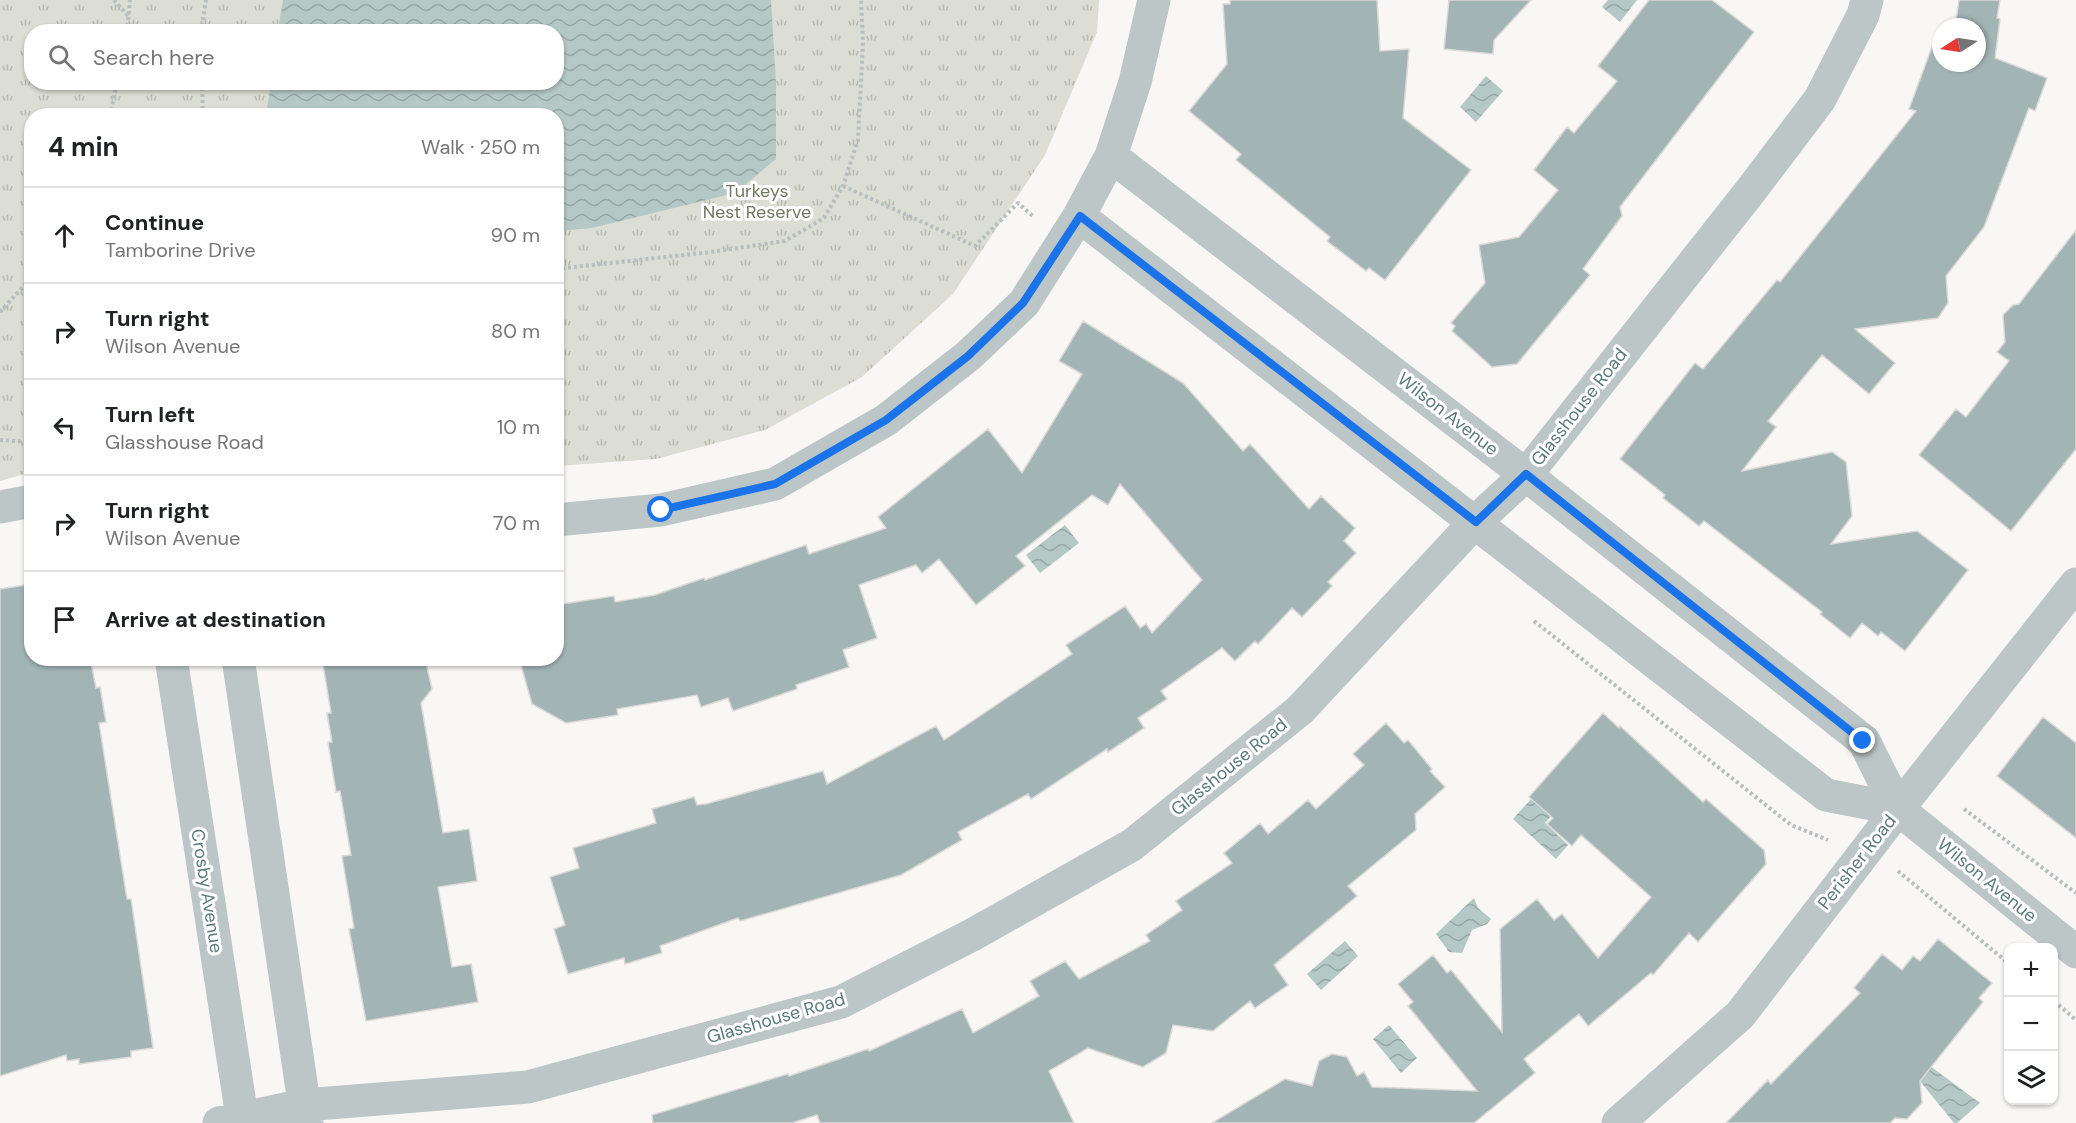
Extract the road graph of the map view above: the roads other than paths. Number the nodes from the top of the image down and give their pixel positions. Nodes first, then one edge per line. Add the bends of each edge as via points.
1 (1154, 0) edge
2 (1867, 0) edge
3 (1111, 156) junction
4 (1080, 216) junction
5 (1526, 474) junction
6 (24, 502) edge
7 (0, 507) edge
8 (564, 519) edge
9 (1476, 522) junction
10 (2076, 584) edge
11 (172, 666) edge
12 (239, 666) edge
13 (1898, 809) junction
14 (2076, 952) edge
15 (305, 1114) edge
16 (235, 1122) edge
17 (1618, 1123) edge

1 - 3 street via 1135,82
2 - 5 street, Glasshouse Road via 1820,99
3 - 4 street
3 - 5 street, Wilson Avenue
4 - 8 street via 1023,303 968,356 886,420 775,484 661,510
4 - 9 street, Wilson Avenue
5 - 9 street, Glasshouse Road
5 - 13 street, Wilson Avenue via 1863,741
6 - 7 street
9 - 13 street, Wilson Avenue via 1826,795
9 - 15 street, Glasshouse Road via 1300,710 1132,845 972,935 841,1002 528,1087
10 - 13 street, Perisher Road
11 - 16 street, Crosby Avenue
12 - 15 street
13 - 14 street, Wilson Avenue
13 - 17 street, Perisher Road via 1740,1015
15 - 16 street, Glasshouse Road

